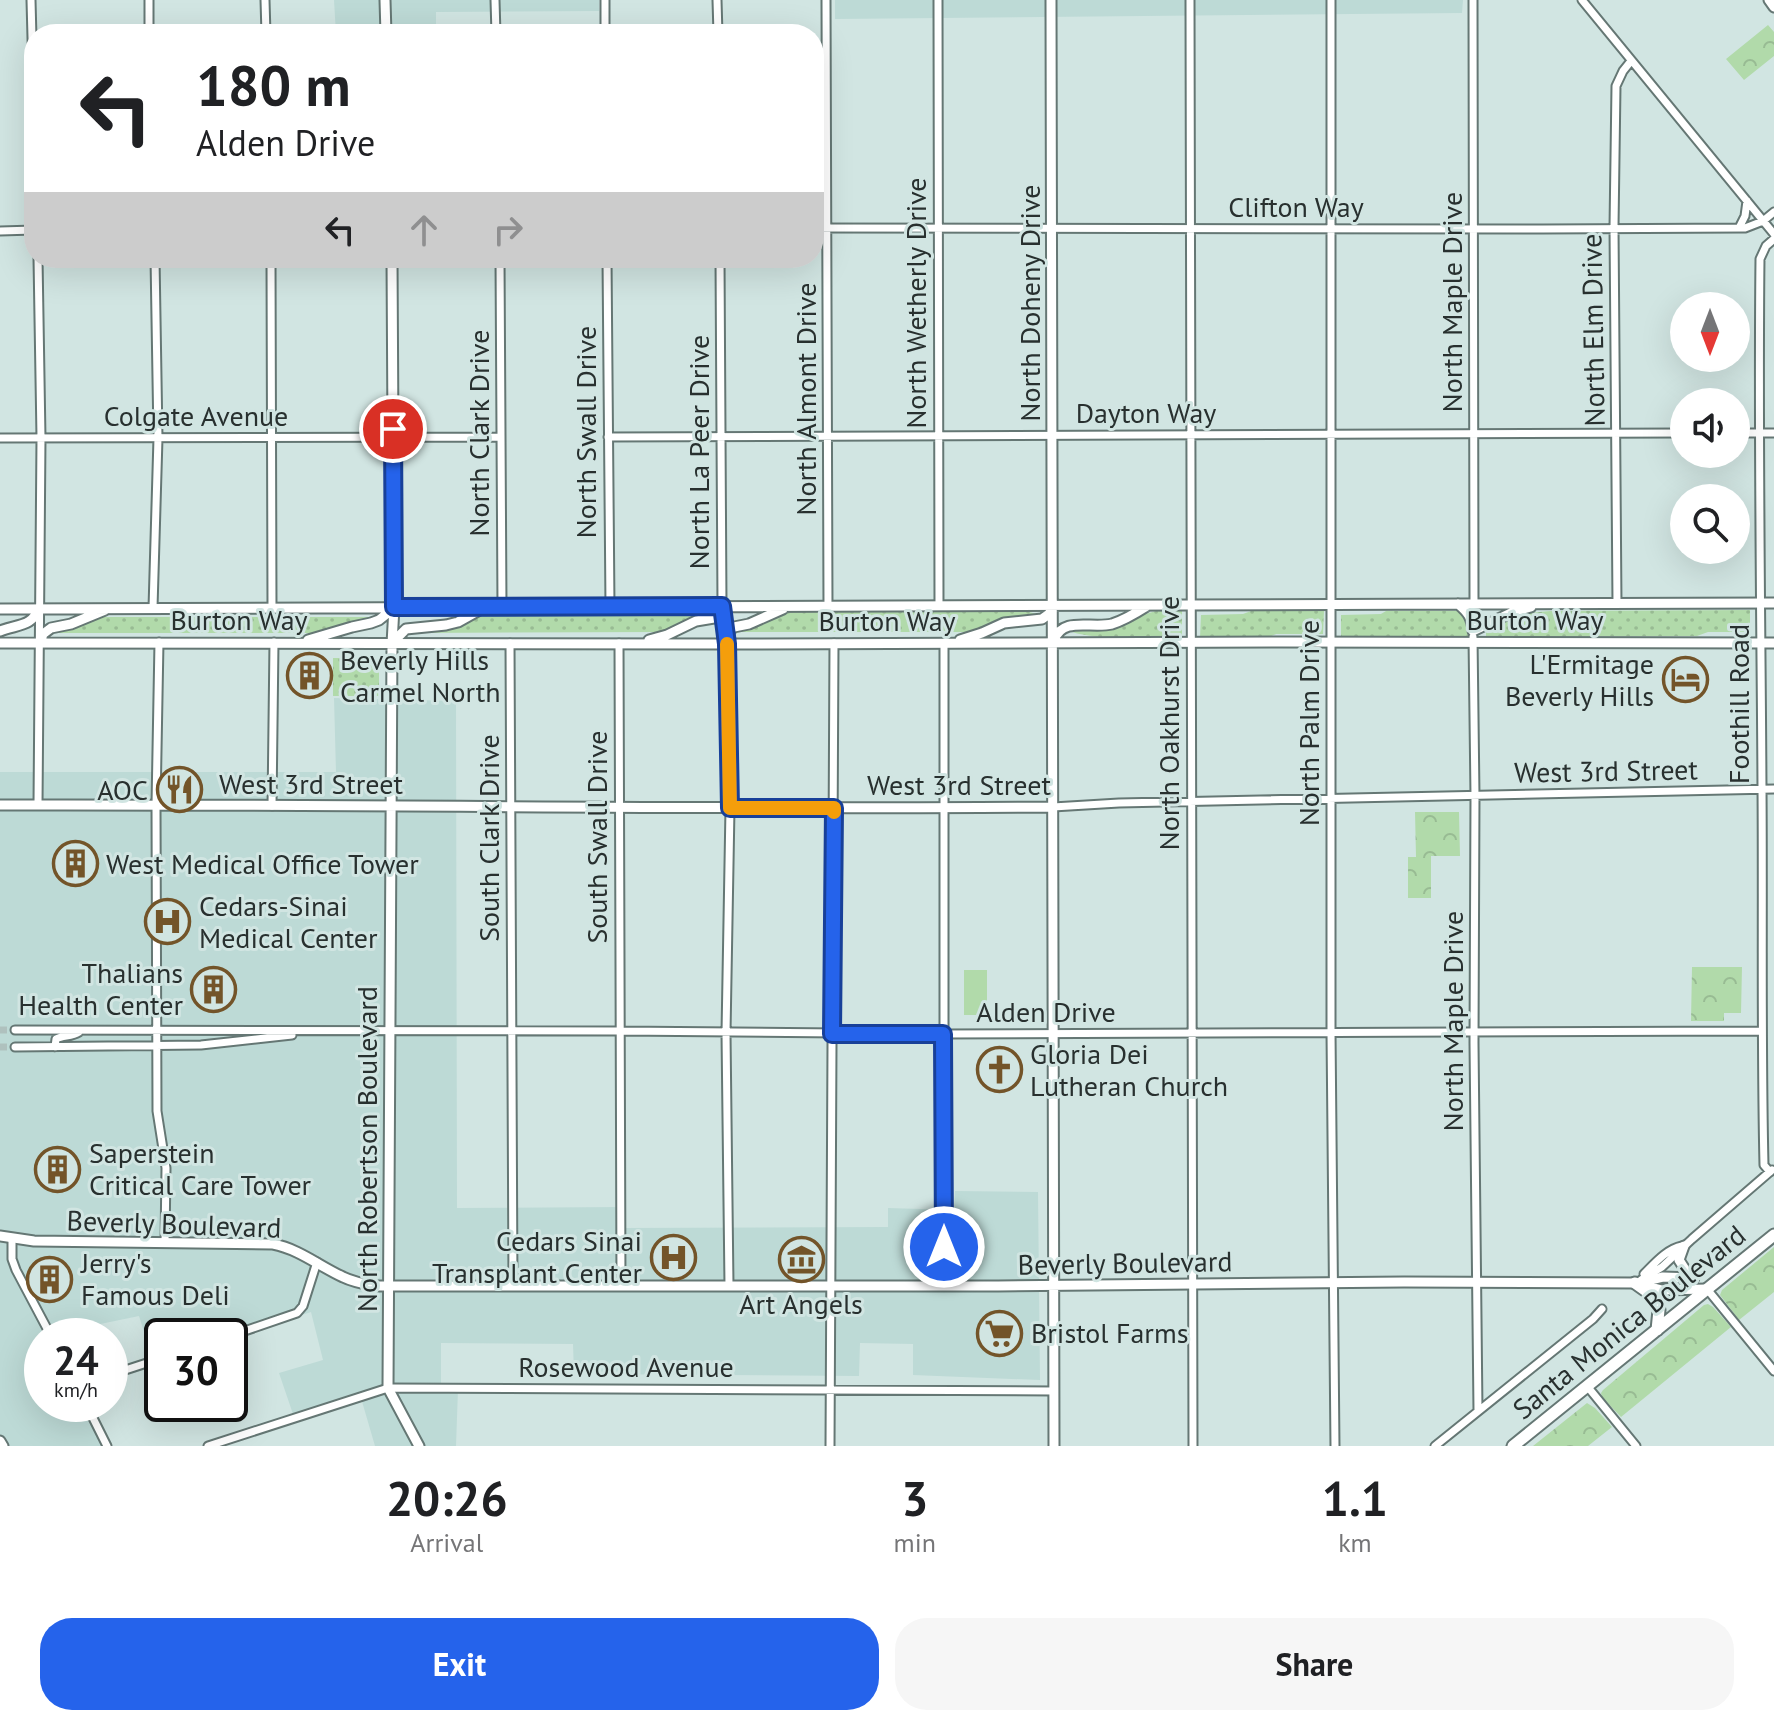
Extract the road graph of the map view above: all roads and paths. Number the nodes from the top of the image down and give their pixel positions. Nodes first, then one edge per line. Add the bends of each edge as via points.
1 (31, 0) edge
2 (149, 0) edge
3 (265, 0) edge
4 (385, 0) edge
5 (495, 0) edge
6 (605, 0) edge
7 (717, 0) edge
8 (826, 0) edge
9 (938, 0) edge
10 (1051, 0) edge
11 (1190, 0) edge
12 (1331, 0) edge
13 (1473, 0) edge
14 (1582, 0) edge
15 (1769, 0) edge
16 (1774, 7) edge
17 (32, 24) edge
18 (149, 24) edge
19 (266, 24) edge
20 (386, 24) edge
21 (496, 24) edge
22 (605, 24) edge
23 (718, 24) edge
24 (1631, 61) junction
25 (1747, 201) junction
26 (1774, 212) edge
27 (1763, 221) junction
28 (1614, 227) junction
29 (826, 228) junction
30 (1052, 228) junction
31 (1474, 228) junction
32 (1739, 228) junction
33 (938, 229) junction
34 (1190, 229) junction
35 (1331, 229) junction
36 (24, 230) edge
37 (0, 231) edge
38 (1774, 236) edge
39 (38, 268) edge
40 (156, 268) edge
41 (271, 268) edge
42 (392, 268) edge
43 (500, 268) edge
44 (607, 268) edge
45 (720, 268) edge
46 (1616, 432) junction
47 (1750, 432) edge
48 (1760, 432) junction
49 (1474, 433) junction
50 (1670, 433) edge
51 (1774, 433) edge
52 (1332, 434) junction
53 (827, 435) junction
54 (1052, 435) junction
55 (1190, 435) junction
56 (720, 436) junction
57 (938, 436) junction
58 (273, 437) junction
59 (500, 437) junction
60 (608, 437) junction
61 (0, 438) edge
62 (41, 438) junction
63 (158, 438) junction
64 (393, 438) junction
65 (1760, 603) junction
66 (1774, 603) edge
67 (1331, 604) junction
68 (1458, 604) junction
69 (1474, 604) junction
70 (1544, 604) junction
71 (1617, 604) junction
72 (1054, 605) junction
73 (1148, 605) junction
74 (1190, 605) junction
75 (722, 606) junction
76 (794, 606) junction
77 (828, 606) junction
78 (939, 606) junction
79 (394, 607) junction
80 (486, 607) junction
81 (502, 607) junction
82 (610, 607) junction
83 (39, 608) junction
84 (112, 608) junction
85 (153, 608) junction
86 (272, 608) junction
87 (0, 609) edge
88 (0, 631) edge
89 (1473, 637) junction
90 (159, 642) junction
91 (274, 642) junction
92 (301, 642) junction
93 (1190, 642) junction
94 (1331, 642) junction
95 (0, 643) edge
96 (40, 643) junction
97 (510, 643) junction
98 (619, 643) junction
99 (638, 643) junction
100 (834, 643) junction
101 (947, 643) junction
102 (1053, 643) junction
103 (1760, 643) junction
104 (1774, 643) edge
105 (727, 644) junction
106 (392, 648) junction
107 (1762, 789) junction
108 (1774, 789) edge
109 (1475, 796) junction
110 (1332, 798) junction
111 (1191, 803) junction
112 (0, 805) edge
113 (38, 805) junction
114 (156, 805) junction
115 (392, 805) junction
116 (272, 806) junction
117 (511, 806) junction
118 (944, 807) junction
119 (1053, 807) junction
120 (619, 808) junction
121 (730, 808) junction
122 (834, 808) junction
123 (15, 1030) tunnel mouth
124 (80, 1031) junction
125 (330, 1031) junction
126 (620, 1031) junction
127 (1761, 1031) junction
128 (157, 1032) junction
129 (390, 1032) junction
130 (513, 1032) junction
131 (1331, 1032) junction
132 (726, 1033) junction
133 (1474, 1033) junction
134 (832, 1034) junction
135 (943, 1034) junction
136 (1053, 1034) junction
137 (1191, 1034) junction
138 (15, 1047) tunnel mouth
139 (55, 1047) junction
140 (157, 1047) junction
141 (1772, 1170) edge
142 (1774, 1235) edge
143 (0, 1236) edge
144 (12, 1239) junction
145 (165, 1243) junction
146 (1684, 1246) junction
147 (317, 1262) junction
148 (1694, 1278) junction
149 (1333, 1283) junction
150 (1476, 1283) junction
151 (1635, 1283) junction
152 (1192, 1284) junction
153 (388, 1286) junction
154 (513, 1286) junction
155 (621, 1286) junction
156 (729, 1286) junction
157 (831, 1286) junction
158 (944, 1286) junction
159 (1053, 1286) junction
160 (1707, 1289) junction
161 (1602, 1309) dead end
162 (41, 1318) edge
163 (248, 1330) edge
164 (1657, 1330) junction
165 (1774, 1371) edge
166 (1587, 1386) junction
167 (388, 1388) junction
168 (830, 1389) junction
169 (1054, 1391) junction
170 (1478, 1411) junction
171 (95, 1422) edge
172 (107, 1446) edge
173 (208, 1446) edge
174 (419, 1446) edge
175 (830, 1446) edge
176 (1054, 1446) edge
177 (1193, 1446) edge
178 (1335, 1446) edge
179 (1435, 1446) edge
180 (1513, 1446) edge
181 (1636, 1446) edge

1 - 17 street
2 - 18 street
3 - 19 street
4 - 20 main road
5 - 21 street
6 - 22 street
7 - 23 street
8 - 29 street, North Almont Drive
9 - 33 street, North Wetherly Drive
10 - 30 main road, North Doheny Drive
11 - 34 street, North Oakhurst Drive
12 - 35 street, North Palm Drive
13 - 31 street, North Maple Drive
14 - 24 street
15 - 16 main road
24 - 25 street
24 - 28 street, North Elm Drive via 1616,86
25 - 27 street
25 - 32 street
26 - 27 street, Clifton Way
27 - 32 street, Clifton Way
27 - 38 street
28 - 31 street, Clifton Way
28 - 32 street, Clifton Way
28 - 46 street, North Elm Drive
29 - 33 street, Clifton Way
29 - 53 street, North Almont Drive
30 - 33 street, Clifton Way
30 - 34 street, Clifton Way
30 - 54 main road, North Doheny Drive
31 - 35 street, Clifton Way
31 - 49 street, North Maple Drive
33 - 57 street, North Wetherly Drive
34 - 35 street, Clifton Way
34 - 55 street, North Oakhurst Drive
35 - 52 street, North Palm Drive
36 - 37 street
38 - 48 street, Foothill Road via 1760,259
39 - 62 street
40 - 63 street
41 - 58 street
42 - 64 main road, North Robertson Boulevard
43 - 59 street, North Clark Drive
44 - 60 street, North Swall Drive
45 - 56 street, North La Peer Drive
46 - 49 street, Dayton Way
46 - 50 street, Dayton Way
46 - 71 street, North Elm Drive
47 - 48 street
48 - 51 street
48 - 65 street, Foothill Road
49 - 52 street, Dayton Way
49 - 69 street, North Maple Drive
52 - 55 street, Dayton Way
52 - 67 street, North Palm Drive
53 - 56 street, Dayton Way
53 - 57 street, Dayton Way
53 - 77 street, North Almont Drive
54 - 55 street, Dayton Way
54 - 57 street, Dayton Way
54 - 72 main road, North Doheny Drive
55 - 74 street, North Oakhurst Drive
56 - 60 street, Dayton Way
56 - 75 street, North La Peer Drive
57 - 78 street, North Wetherly Drive
58 - 63 street, Colgate Avenue
58 - 64 street, Colgate Avenue
58 - 86 street
59 - 64 street
59 - 81 street, North Clark Drive
60 - 82 street, North Swall Drive
61 - 62 street, Colgate Avenue
62 - 63 street, Colgate Avenue
62 - 83 street
63 - 85 street
64 - 79 main road, North Robertson Boulevard
65 - 66 main road, Burton Way
65 - 71 main road, Burton Way
65 - 103 street, Foothill Road
67 - 68 main road, Burton Way
67 - 74 main road, Burton Way
67 - 94 street, North Palm Drive
68 - 69 main road, Burton Way
68 - 89 main road via 1472,620
69 - 70 main road, Burton Way
70 - 71 main road, Burton Way
70 - 89 main road via 1515,611
72 - 73 main road, Burton Way
72 - 78 main road, Burton Way
72 - 101 main road via 1042,619 1004,623
72 - 102 main road, North Doheny Drive
73 - 74 main road, Burton Way
73 - 102 main road via 1113,624 1064,627
74 - 93 street, North Oakhurst Drive
75 - 76 main road, Burton Way
75 - 82 main road, Burton Way
75 - 99 main road via 714,618
75 - 105 street, North La Peer Drive
76 - 77 main road, Burton Way
76 - 105 main road via 734,627
77 - 78 main road, Burton Way
79 - 80 main road, Burton Way
79 - 86 main road, Burton Way
79 - 92 main road via 379,620
79 - 106 main road, North Robertson Boulevard
80 - 81 main road, Burton Way
80 - 106 main road via 458,622 406,629
81 - 82 main road, Burton Way
83 - 84 main road, Burton Way
83 - 87 main road, Burton Way
83 - 88 main road via 32,622
83 - 96 street
84 - 85 main road, Burton Way
84 - 96 main road via 51,628
85 - 86 main road, Burton Way
89 - 94 main road, Burton Way
89 - 103 main road, Burton Way
89 - 109 street, North Maple Drive
90 - 91 main road, Burton Way
90 - 96 main road, Burton Way
90 - 114 street
91 - 92 main road, Burton Way
91 - 116 street
92 - 106 main road, Burton Way
93 - 94 main road, Burton Way
93 - 102 main road, Burton Way
93 - 111 street, North Oakhurst Drive
94 - 110 street, North Palm Drive
95 - 96 main road, Burton Way
96 - 113 street
97 - 98 main road, Burton Way
97 - 106 main road, Burton Way
97 - 117 street, South Clark Drive
98 - 99 main road, Burton Way
98 - 120 street, South Swall Drive
99 - 105 main road, Burton Way
100 - 101 main road, Burton Way
100 - 105 main road, Burton Way
100 - 122 street
101 - 102 main road, Burton Way
101 - 118 street
102 - 119 main road, North Doheny Drive
103 - 104 main road, Burton Way
103 - 107 street, Foothill Road
105 - 121 street, North La Peer Drive
106 - 115 main road, North Robertson Boulevard
107 - 108 street, West 3rd Street
107 - 109 street, West 3rd Street
107 - 127 street, Foothill Road
109 - 110 street, West 3rd Street
109 - 133 street, North Maple Drive
110 - 111 street, West 3rd Street
110 - 131 street, North Palm Drive
111 - 119 street, West 3rd Street
111 - 137 street, North Oakhurst Drive
112 - 113 main road, West 3rd Street
113 - 114 main road, West 3rd Street
114 - 116 main road, West 3rd Street
114 - 128 street
115 - 116 main road, West 3rd Street
115 - 117 main road, West 3rd Street
115 - 129 main road, North Robertson Boulevard
117 - 120 main road, West 3rd Street
117 - 130 street, South Clark Drive
118 - 119 main road, West 3rd Street
118 - 122 main road, West 3rd Street
118 - 135 street
119 - 136 main road, North Doheny Drive
120 - 121 main road, West 3rd Street
120 - 126 street, South Swall Drive
121 - 122 main road, West 3rd Street
121 - 132 street, North La Peer Drive
122 - 134 street
123 - 124 street, Alden Drive
124 - 128 street, Alden Drive
124 - 139 street via 56,1039
125 - 128 street, Alden Drive
125 - 129 street, Alden Drive
125 - 140 street, Alden Drive
126 - 130 street, Alden Drive
126 - 132 street, Alden Drive
126 - 155 street
127 - 133 street, Alden Drive
127 - 141 street, Foothill Road via 1764,1165
128 - 140 street
129 - 130 street, Alden Drive
129 - 153 main road, North Robertson Boulevard
130 - 154 street
131 - 133 street, Alden Drive
131 - 137 street, Alden Drive
131 - 149 street, North Palm Drive
132 - 134 street, Alden Drive
132 - 156 street
133 - 150 street, North Maple Drive
134 - 135 street, Alden Drive
134 - 157 street
135 - 136 street, Alden Drive
135 - 158 street
136 - 137 street, Alden Drive
136 - 159 main road
137 - 152 street, North Oakhurst Drive
138 - 139 street, Alden Drive
139 - 140 street, Alden Drive
140 - 145 street
141 - 146 street
142 - 160 main road, Santa Monica Boulevard
143 - 144 main road, Beverly Boulevard
144 - 145 main road, Beverly Boulevard
144 - 162 street via 16,1270
145 - 147 main road, Beverly Boulevard via 273,1244
146 - 148 main road via 1679,1260
146 - 151 street via 1667,1253
147 - 153 main road, Beverly Boulevard via 352,1281
147 - 163 street via 297,1313
148 - 151 main road, Beverly Boulevard
148 - 160 main road
149 - 150 main road, Beverly Boulevard
149 - 152 main road, Beverly Boulevard
149 - 178 street, North Palm Drive
150 - 151 main road, Beverly Boulevard
150 - 170 street, North Maple Drive
151 - 160 main road, Beverly Boulevard via 1662,1290
151 - 164 main road via 1656,1298
152 - 159 main road, Beverly Boulevard
152 - 177 street, North Oakhurst Drive
153 - 154 main road, Beverly Boulevard
153 - 167 main road, North Robertson Boulevard
154 - 155 main road, Beverly Boulevard
155 - 156 main road, Beverly Boulevard
156 - 157 main road, Beverly Boulevard
157 - 158 main road, Beverly Boulevard
157 - 168 street
158 - 159 main road, Beverly Boulevard
159 - 169 main road
160 - 164 main road, Santa Monica Boulevard
160 - 165 street
161 - 170 street
164 - 166 main road, Santa Monica Boulevard
166 - 180 main road, Santa Monica Boulevard
166 - 181 street
167 - 168 street, Rosewood Avenue
167 - 173 street, Rosewood Avenue
167 - 174 main road, North Robertson Boulevard
168 - 169 street, Rosewood Avenue
168 - 175 street
169 - 176 main road
170 - 179 street
171 - 172 street

